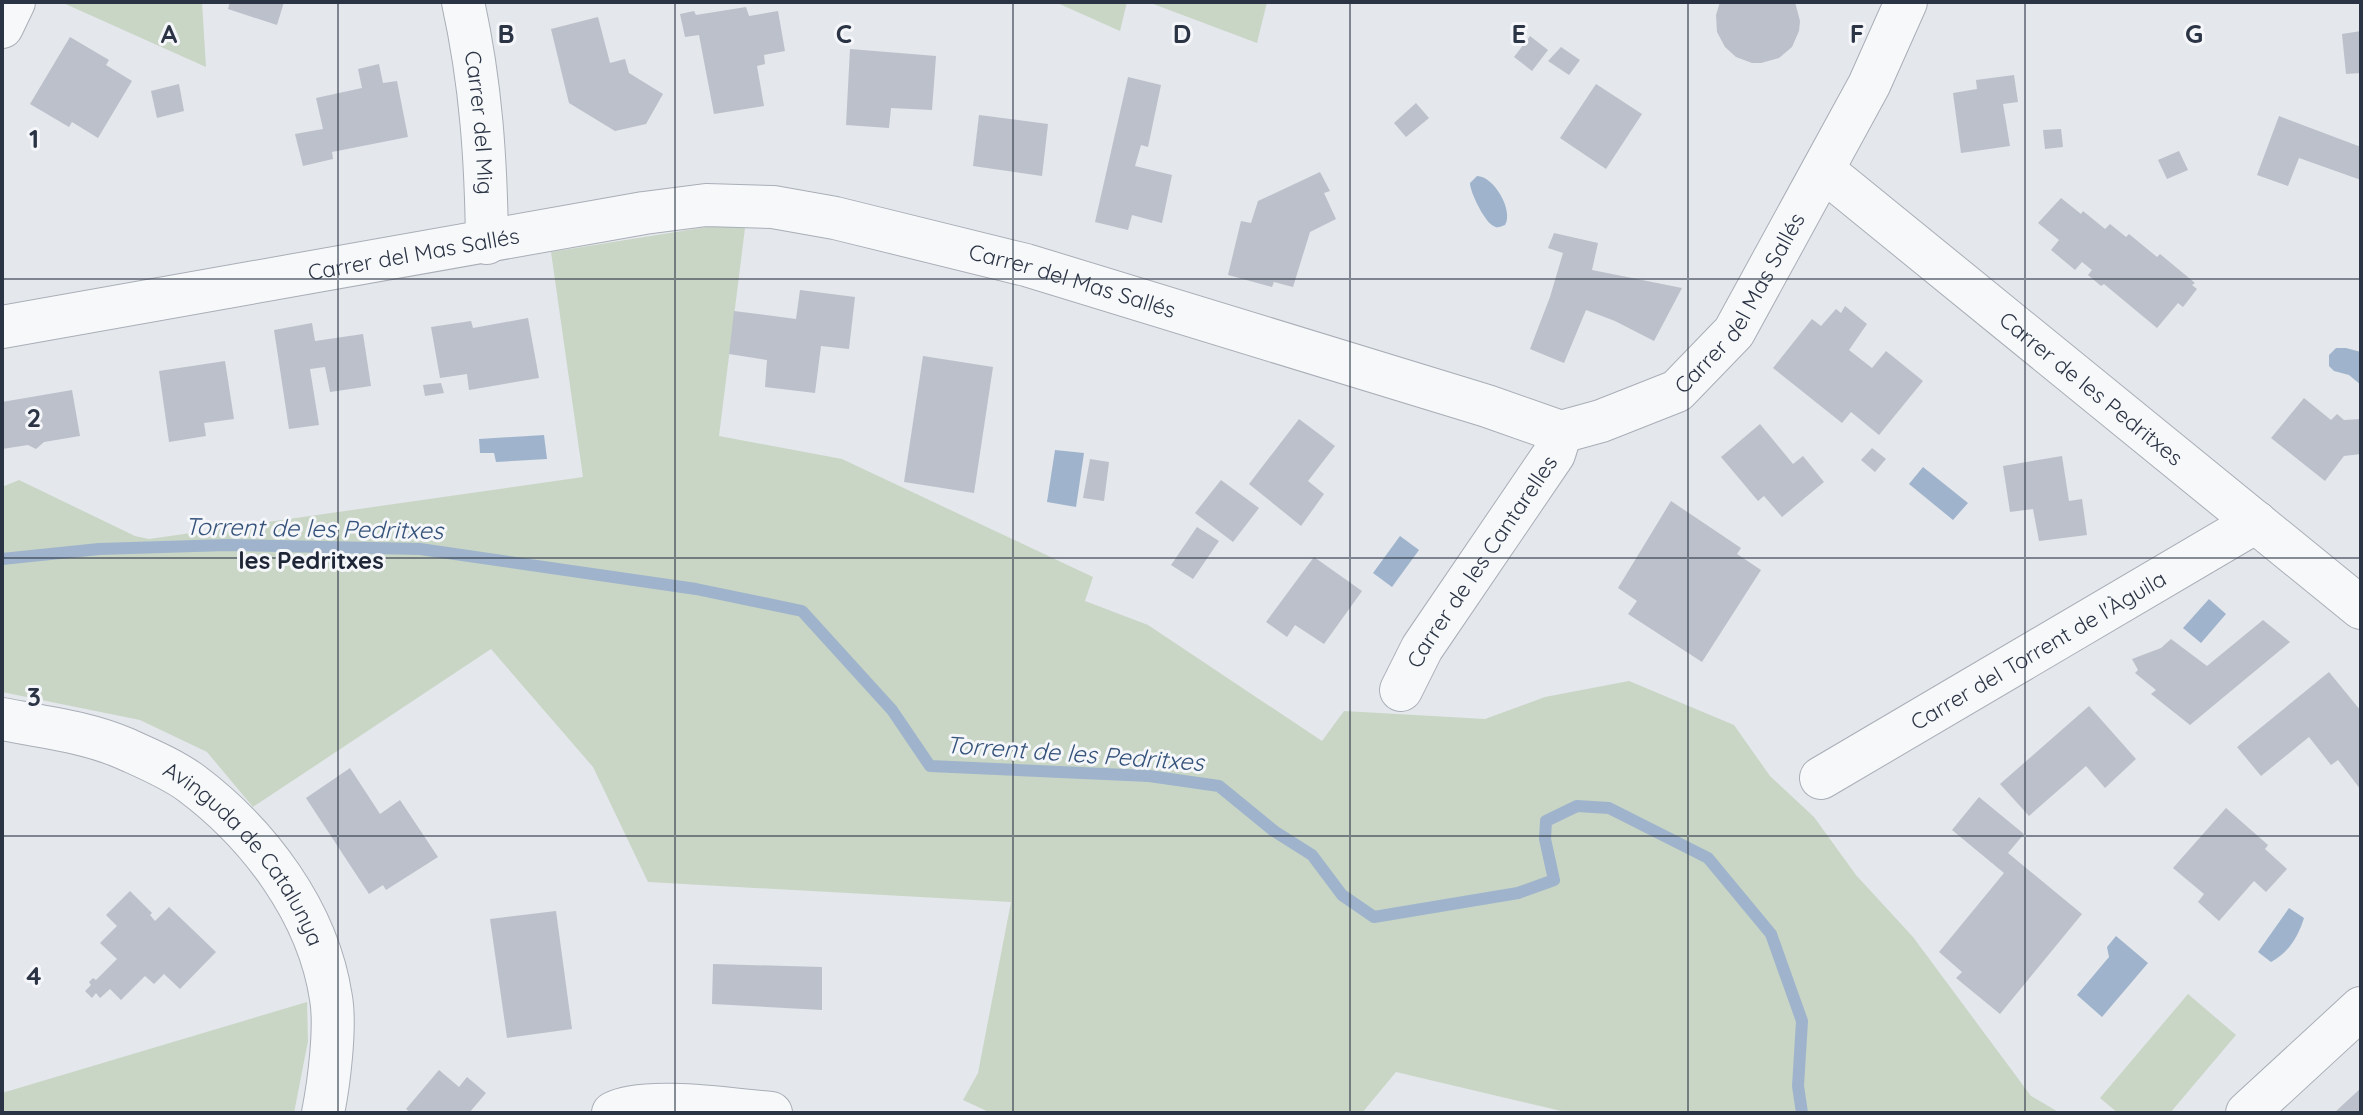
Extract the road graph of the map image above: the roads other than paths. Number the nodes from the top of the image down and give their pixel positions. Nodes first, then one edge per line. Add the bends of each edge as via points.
1 (14, 2) edge
2 (463, 2) edge
3 (1906, 2) edge
4 (2, 27) edge
5 (1823, 170) junction
6 (487, 243) junction
7 (2, 327) edge
8 (1561, 432) junction
9 (2256, 522) junction
10 (2361, 608) edge
11 (1401, 690) dead end
12 (2, 719) edge
13 (1821, 778) dead end
14 (2361, 1008) edge
15 (323, 1113) edge
16 (613, 1113) edge
17 (771, 1113) edge
18 (2247, 1113) edge

1 - 4 street
2 - 6 street, Carrer del Mig via 477,65
3 - 5 street, Carrer del Mas Sallés
5 - 8 street, Carrer del Mas Sallés via 1734,332 1677,391
5 - 9 street, Carrer de les Pedritxes
6 - 7 street, Carrer del Mas Sallés
6 - 8 street, Carrer del Mas Sallés via 706,205 773,207 1026,265
8 - 11 street, Carrer de les Cantarelles via 1554,454 1422,648
9 - 10 street, Carrer de les Pedritxes
9 - 13 street, Carrer del Torrent de l'Àguila
12 - 15 street, Avinguda de Catalunya via 88,735 125,748 190,783 258,844 317,939 332,1000
14 - 18 street
16 - 17 street via 624,1107 672,1106

